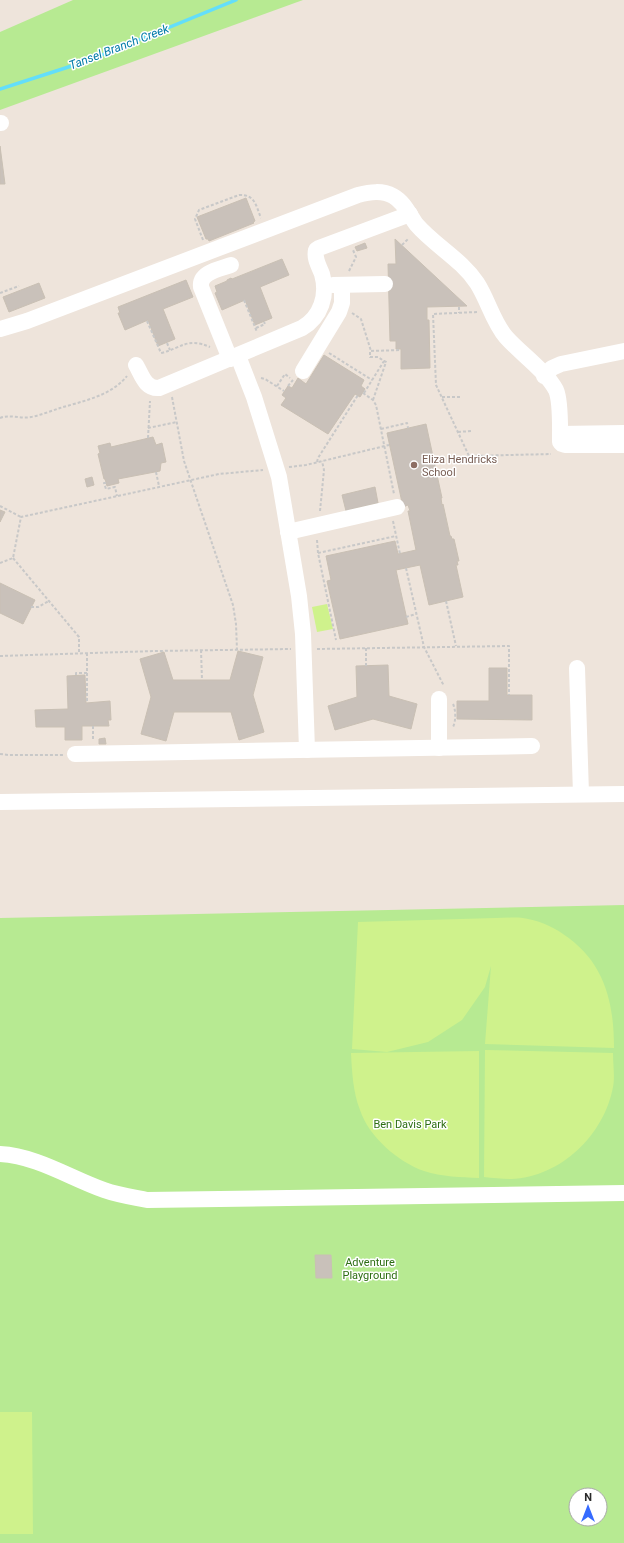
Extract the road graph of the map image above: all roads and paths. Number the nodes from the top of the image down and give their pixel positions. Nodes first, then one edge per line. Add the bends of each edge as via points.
1 (410, 214) junction
2 (266, 230) junction
3 (348, 237) junction
4 (208, 252) junction
5 (231, 265) dead end
6 (384, 284) dead end
7 (323, 285) junction
8 (342, 285) junction
9 (19, 286) dead end
10 (0, 293) edge
11 (244, 300) dead end
12 (341, 307) junction
13 (459, 307) dead end
14 (490, 308) junction
15 (459, 313) junction
16 (147, 321) dead end
17 (264, 322) dead end
18 (256, 328) junction
19 (0, 329) edge
20 (167, 343) dead end
21 (263, 345) junction
22 (170, 350) junction
23 (401, 350) dead end
24 (325, 351) dead end
25 (370, 351) junction
26 (624, 351) edge
27 (232, 355) junction
28 (384, 361) junction
29 (136, 364) joint
30 (296, 375) junction
31 (544, 376) junction
32 (372, 380) junction
33 (249, 381) junction
34 (170, 384) junction
35 (277, 386) junction
36 (288, 386) dead end
37 (151, 387) junction
38 (284, 391) dead end
39 (358, 395) dead end
40 (442, 397) junction
41 (460, 397) dead end
42 (373, 400) junction
43 (0, 418) edge
44 (176, 422) junction
45 (148, 428) junction
46 (408, 428) dead end
47 (380, 429) junction
48 (472, 431) dead end
49 (458, 432) junction
50 (624, 433) edge
51 (148, 438) dead end
52 (389, 445) dead end
53 (569, 445) junction
54 (624, 445) edge
55 (384, 446) junction
56 (322, 461) junction
57 (317, 462) junction
58 (276, 468) junction
59 (156, 472) dead end
60 (190, 480) junction
61 (106, 483) dead end
62 (159, 487) junction
63 (117, 496) junction
64 (0, 506) edge
65 (397, 507) junction
66 (21, 517) junction
67 (319, 525) junction
68 (288, 532) junction
69 (396, 536) junction
70 (318, 553) junction
71 (400, 554) dead end
72 (13, 558) junction
73 (0, 563) edge
74 (406, 568) dead end
75 (49, 601) junction
76 (446, 601) dead end
77 (31, 608) dead end
78 (416, 614) junction
79 (406, 617) dead end
80 (336, 640) dead end
81 (424, 647) junction
82 (456, 647) junction
83 (366, 648) junction
84 (304, 649) junction
85 (201, 650) junction
86 (237, 650) junction
87 (86, 653) junction
88 (79, 654) junction
89 (0, 656) edge
90 (366, 666) dead end
91 (578, 668) dead end
92 (87, 673) junction
93 (76, 675) dead end
94 (202, 680) dead end
95 (509, 695) dead end
96 (445, 696) junction
97 (87, 703) dead end
98 (452, 729) dead end
99 (532, 746) dead end
100 (439, 748) junction
101 (307, 750) junction
102 (0, 754) edge
103 (74, 754) joint
104 (581, 794) junction
105 (624, 794) edge
106 (0, 802) edge
107 (0, 1154) edge
108 (624, 1193) edge

1 - 2 lane via 395,197 383,192 368,192
1 - 3 lane
1 - 14 lane via 420,228 471,275 482,290
2 - 4 lane
2 - 4 path via 254,202 246,195 239,195 199,210 194,219
3 - 7 lane via 316,250 315,258
3 - 8 path via 356,257
4 - 19 lane
5 - 27 lane via 205,275 200,283
6 - 8 lane
7 - 8 lane
7 - 21 lane via 320,308 314,320
8 - 12 lane
9 - 10 path
11 - 18 path
12 - 25 path via 361,318
12 - 30 lane via 337,317
13 - 15 path
14 - 15 path via 478,312
14 - 31 lane via 506,337
15 - 40 path via 433,314 436,385
16 - 22 path via 159,352
17 - 18 path via 265,324
18 - 21 path
20 - 22 path
21 - 27 lane
22 - 27 path via 195,342
23 - 25 path
24 - 32 path
25 - 28 path via 370,357 378,357
26 - 31 lane via 561,364
27 - 33 lane
27 - 34 lane
28 - 32 path
28 - 42 path via 386,362
29 - 37 lane via 146,383
29 - 43 path via 122,383 94,397 32,416
30 - 35 path via 285,374
30 - 36 path
31 - 53 lane via 556,390
32 - 42 path via 363,393
33 - 35 path via 260,378
33 - 58 lane
34 - 37 lane via 159,388
34 - 44 path
35 - 38 path
37 - 45 path
39 - 57 path
40 - 41 path
40 - 49 path
42 - 47 path
44 - 45 path
44 - 60 path
45 - 51 path
46 - 47 path via 407,423
47 - 55 path
48 - 49 path
49 - 53 path via 469,456 549,453 556,455
50 - 53 lane
52 - 55 path
53 - 54 lane
55 - 56 path
55 - 65 path
56 - 57 path
56 - 67 path via 324,470
57 - 58 path
58 - 60 path via 230,472
58 - 68 lane
59 - 62 path
60 - 62 path
60 - 86 path via 231,596
61 - 63 path via 106,489 115,487
62 - 63 path
63 - 66 path
64 - 66 path
65 - 67 lane
65 - 69 path via 392,519
66 - 72 path
67 - 68 lane
67 - 70 path
68 - 84 lane
69 - 70 path
69 - 71 path
70 - 80 path
72 - 73 path
72 - 75 path
74 - 78 path
75 - 77 path via 38,608
75 - 88 path via 79,637
76 - 82 path
78 - 79 path
78 - 81 path
81 - 82 path
81 - 83 path
81 - 96 path
82 - 95 path via 509,646
83 - 84 path
83 - 90 path
84 - 86 path
84 - 101 lane
85 - 86 path
85 - 87 path
85 - 94 path
87 - 88 path
87 - 92 path
88 - 89 path
91 - 104 lane
92 - 93 path
92 - 97 path
96 - 98 path via 455,708 455,724
96 - 100 lane
99 - 100 lane
100 - 101 lane
101 - 103 lane
102 - 103 path
104 - 105 lane
104 - 106 lane
107 - 108 lane via 26,1158 105,1191 147,1200

